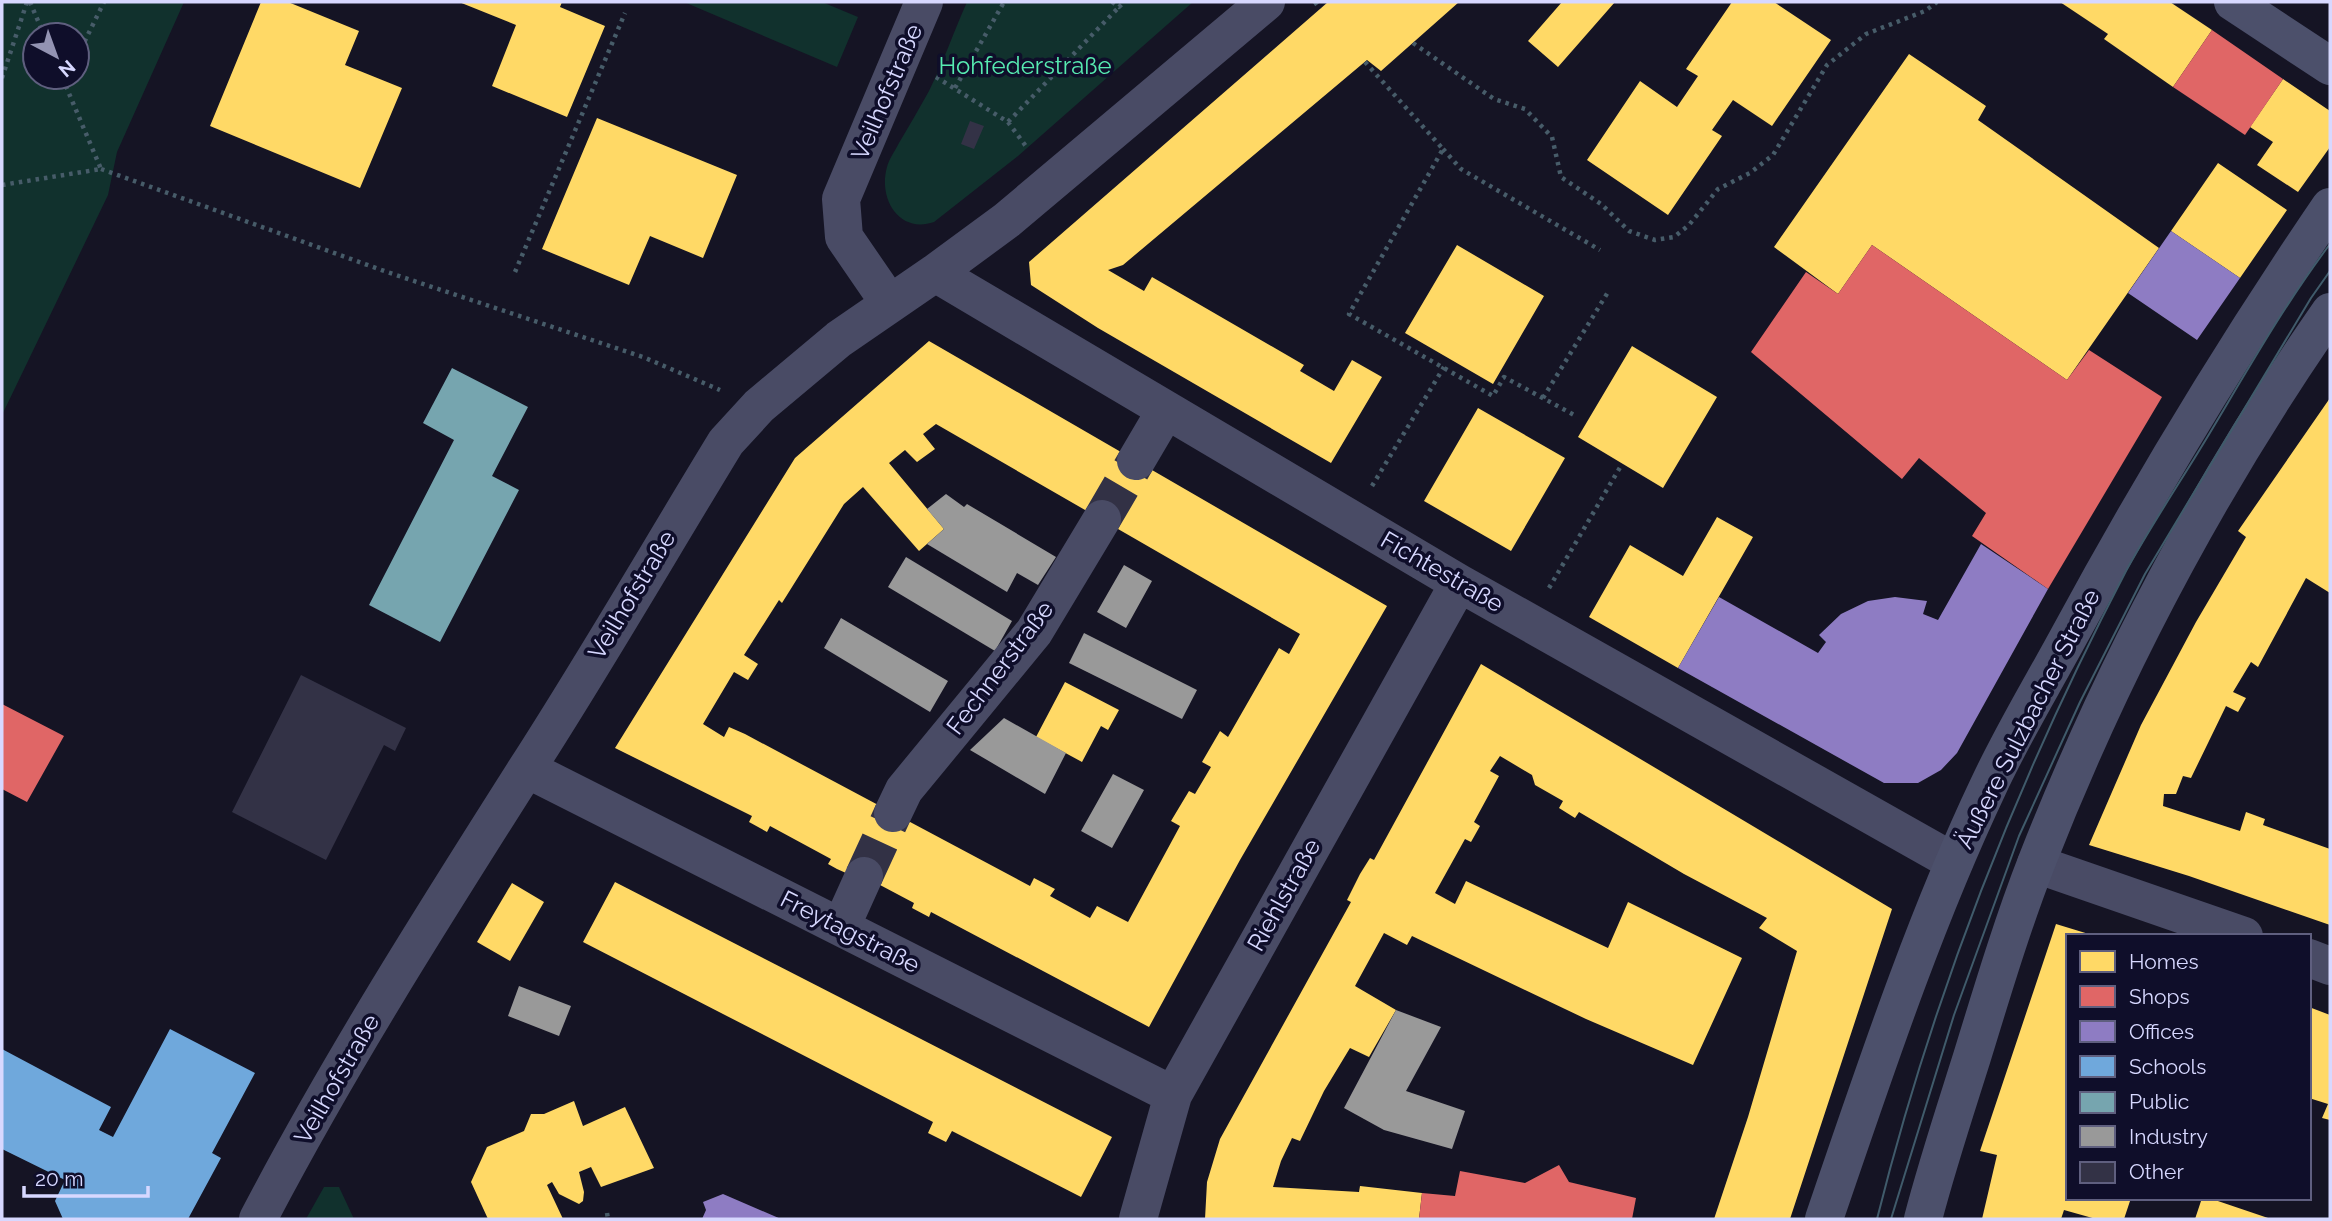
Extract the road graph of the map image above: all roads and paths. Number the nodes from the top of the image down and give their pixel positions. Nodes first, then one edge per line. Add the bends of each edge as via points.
1 (28, 2) edge
2 (104, 2) edge
3 (924, 2) edge
4 (1004, 2) edge
5 (1112, 2) edge
6 (1124, 2) edge
7 (1266, 2) edge
8 (1315, 2) edge
9 (1937, 2) edge
10 (2233, 2) edge
11 (1119, 7) junction
12 (1320, 9) dead end
13 (625, 13) dead end
14 (37, 21) edge
15 (91, 28) edge
16 (1413, 43) dead end
17 (900, 62) junction
18 (1365, 62) dead end
19 (2330, 66) edge
20 (2, 78) edge
21 (955, 88) junction
22 (67, 91) edge
23 (1008, 122) junction
24 (1027, 148) dead end
25 (1443, 149) junction
26 (101, 169) junction
27 (2, 185) edge
28 (2330, 206) edge
29 (1600, 250) dead end
30 (515, 272) dead end
31 (935, 274) junction
32 (1608, 292) dead end
33 (890, 304) junction
34 (2330, 312) edge
35 (1444, 367) junction
36 (1543, 398) junction
37 (759, 406) junction
38 (1166, 410) junction
39 (1576, 416) dead end
40 (1136, 461) tunnel mouth
41 (1622, 464) dead end
42 (1102, 519) tunnel mouth
43 (1351, 519) junction
44 (1459, 583) junction
45 (1529, 622) junction
46 (527, 769) junction
47 (893, 813) tunnel mouth
48 (1954, 862) junction
49 (2036, 864) junction
50 (864, 876) tunnel mouth
51 (841, 927) junction
52 (2238, 934) edge
53 (2311, 959) edge
54 (2330, 966) edge
55 (1173, 1095) junction
56 (607, 1213) dead end
57 (258, 1219) edge
58 (608, 1219) edge
59 (1138, 1219) edge
60 (1824, 1219) edge
61 (1923, 1219) edge

1 - 14 path
1 - 20 path
2 - 15 path
3 - 17 street, Veilhofstraße
4 - 21 path
5 - 11 path
6 - 11 path
7 - 31 street via 1052,184
8 - 12 path
9 - 16 path via 1866,34 1827,65 1773,155 1718,189 1674,237 1655,240 1629,231 1601,204 1561,177 1552,138 1525,109 1494,99
10 - 19 main road
11 - 23 path
13 - 30 path
17 - 21 path
17 - 33 street, Veilhofstraße via 841,199 844,237
18 - 25 path
21 - 23 path
22 - 26 path
23 - 24 path
25 - 29 path via 1461,169
25 - 35 path via 1349,314
26 - 27 path
26 - 37 path via 387,272 643,357
28 - 48 main road, Äußere Sulzbacher Straße via 2182,435 2108,563 1989,784
31 - 33 street
31 - 38 street, Fichtestraße
32 - 36 path
33 - 37 street, Veilhofstraße
34 - 49 main road via 2239,449 2166,579 2113,684
35 - 36 path via 1493,396 1504,377
35 - 43 path
36 - 39 path
37 - 46 street, Veilhofstraße via 726,442
38 - 40 street
38 - 43 street, Fichtestraße
41 - 45 path
42 - 47 street, Fechnerstraße via 1034,632 904,790
43 - 44 street, Fichtestraße
44 - 45 street, Fichtestraße
44 - 55 street, Riehlstraße
45 - 48 street, Fichtestraße
46 - 51 street, Freytagstraße
46 - 57 street, Veilhofstraße via 346,1059
48 - 60 main road, Äußere Sulzbacher Straße
49 - 52 street
49 - 61 main road
50 - 51 street
51 - 55 street, Freytagstraße
53 - 54 street
55 - 59 street, Riehlstraße
56 - 58 path

